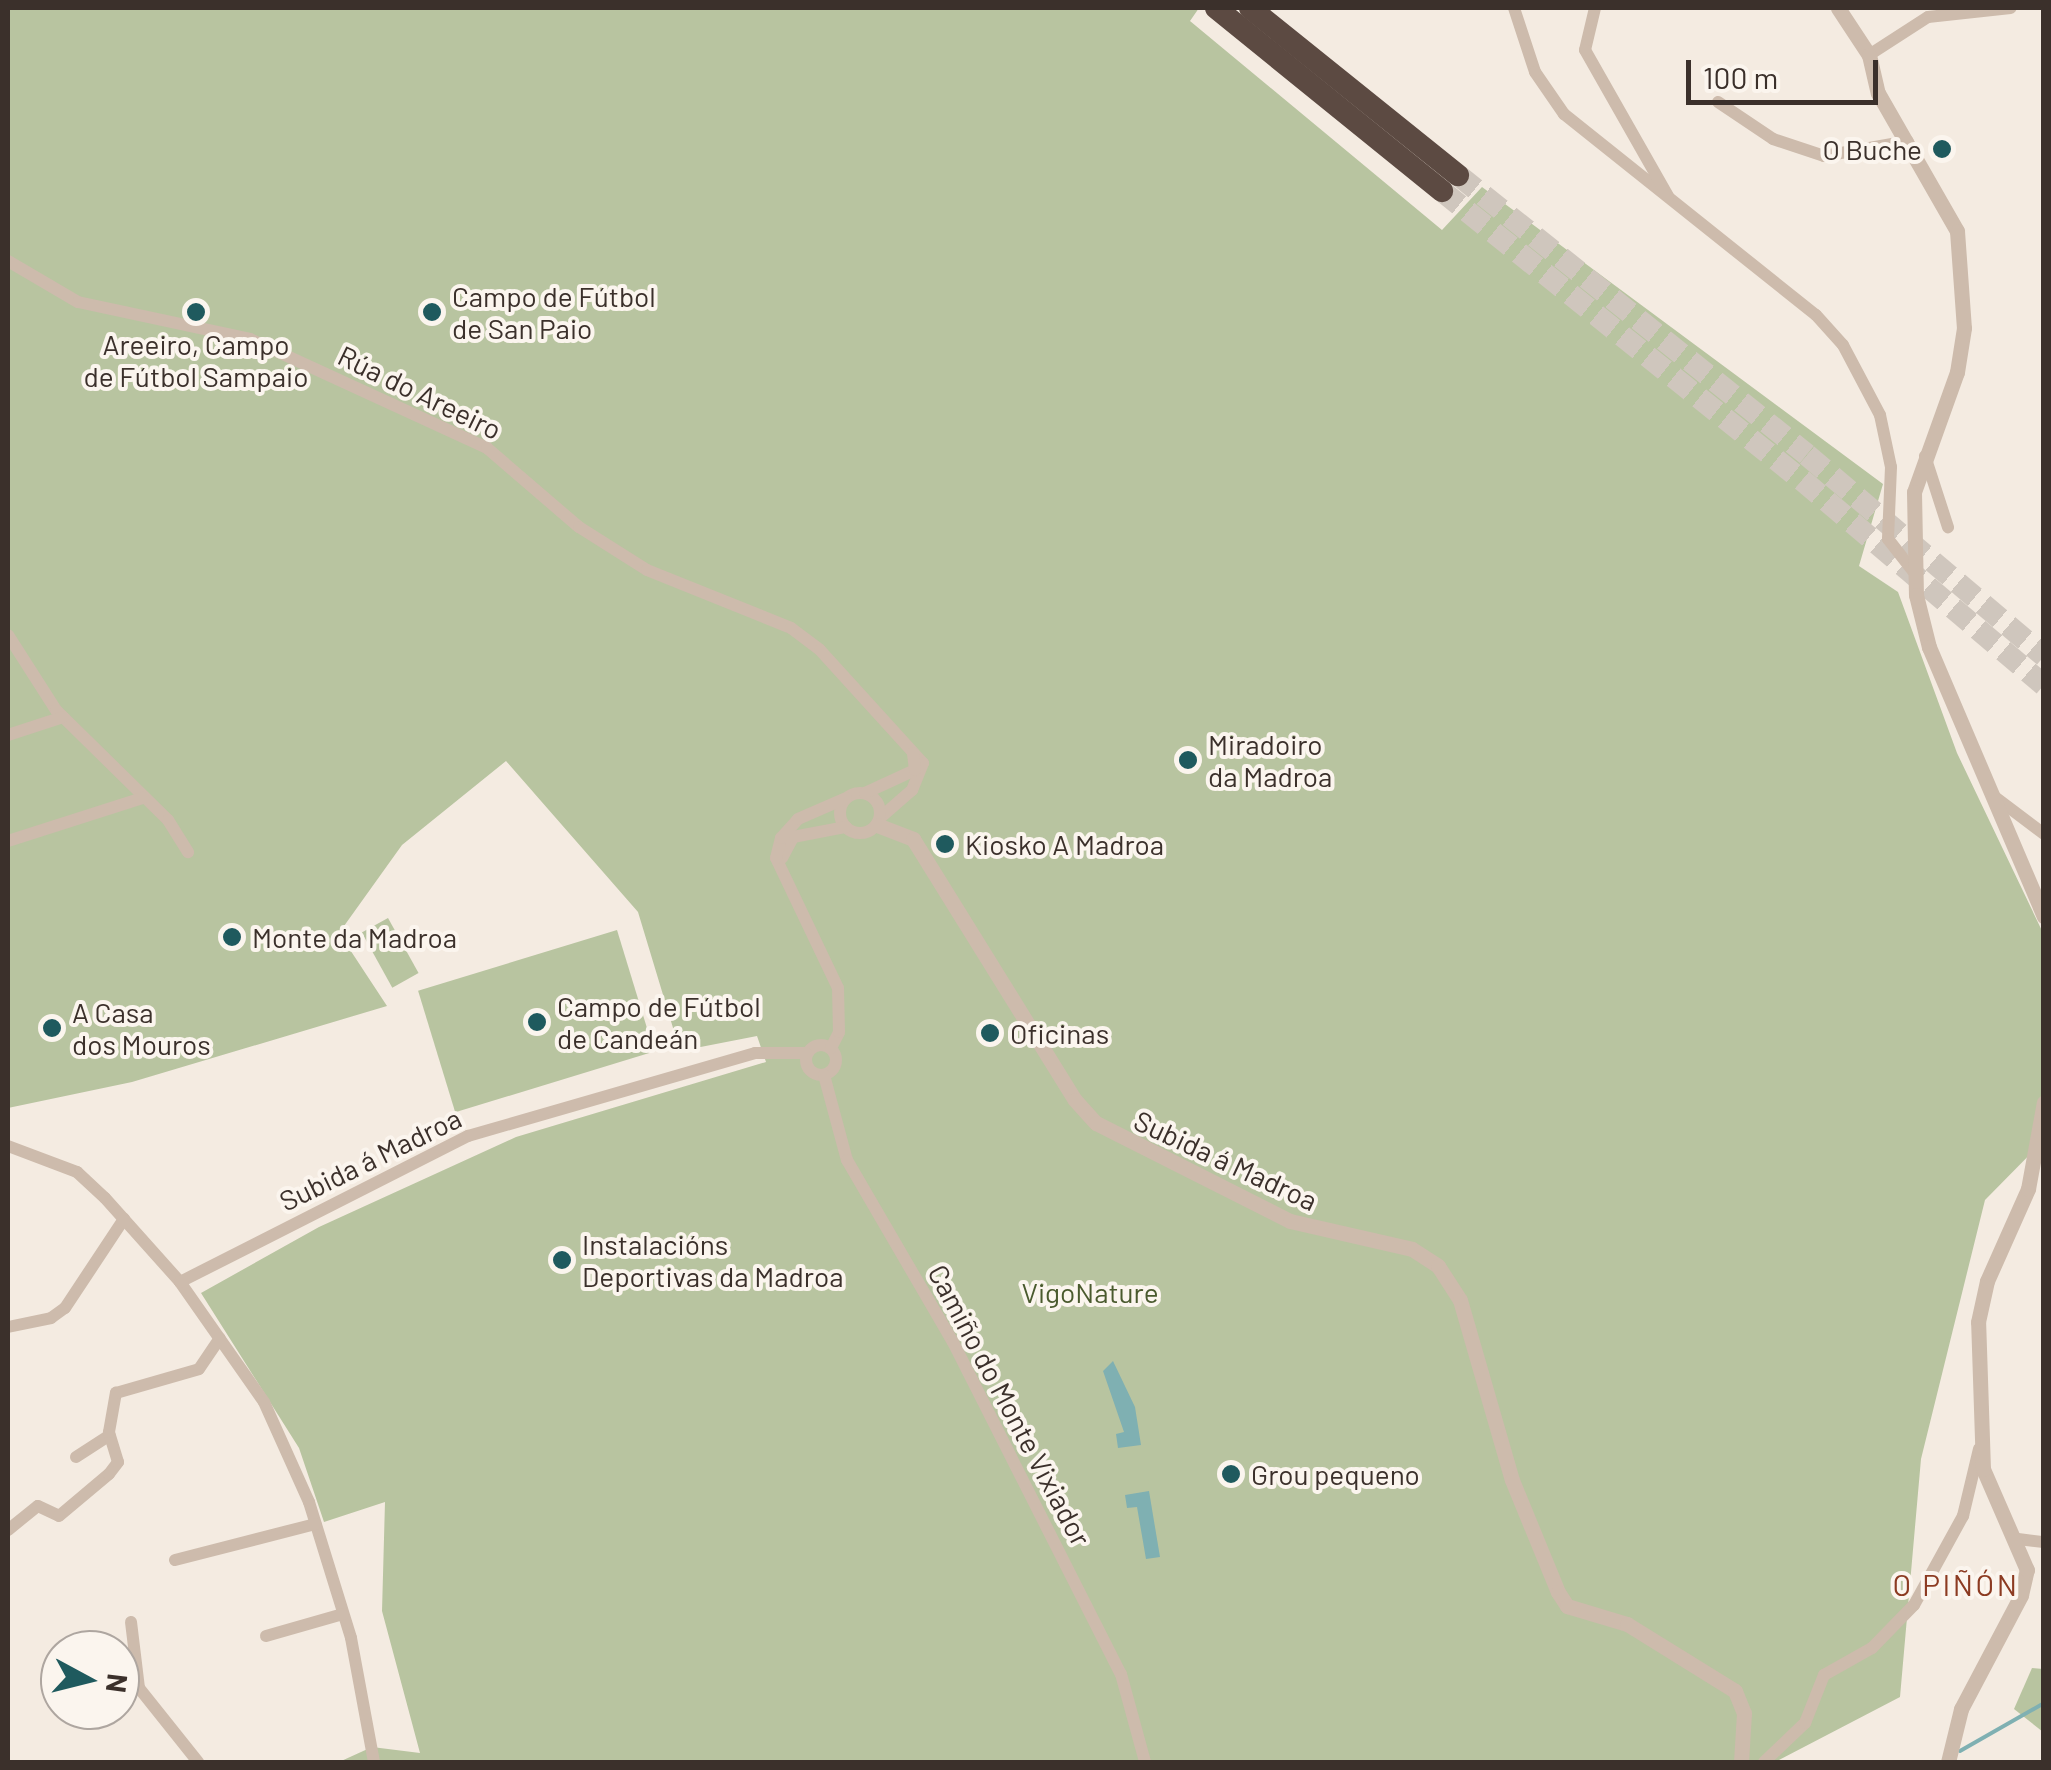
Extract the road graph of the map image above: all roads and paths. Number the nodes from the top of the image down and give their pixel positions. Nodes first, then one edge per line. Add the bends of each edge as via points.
1 (1216, 8) edge
2 (1250, 8) edge
3 (1514, 8) edge
4 (1594, 8) edge
5 (1838, 8) edge
6 (2011, 8) edge
7 (1869, 55) junction
8 (1718, 102) dead end
9 (1908, 141) junction
10 (1671, 203) junction
11 (8, 261) edge
12 (1924, 454) junction
13 (1948, 526) dead end
14 (1913, 571) junction
15 (8, 638) edge
16 (63, 717) junction
17 (8, 735) edge
18 (913, 750) junction
19 (1990, 792) junction
20 (866, 793) junction
21 (143, 798) junction
22 (846, 798) junction
23 (878, 822) junction
24 (846, 827) junction
25 (2044, 834) edge
26 (8, 841) edge
27 (188, 852) dead end
28 (781, 871) junction
29 (2044, 916) edge
30 (830, 1048) junction
31 (806, 1054) junction
32 (824, 1075) junction
33 (2044, 1102) edge
34 (8, 1146) edge
35 (124, 1219) junction
36 (180, 1282) junction
37 (8, 1327) edge
38 (220, 1338) junction
39 (110, 1435) junction
40 (1979, 1450) junction
41 (76, 1457) dead end
42 (315, 1524) junction
43 (8, 1530) edge
44 (2018, 1539) junction
45 (2044, 1542) edge
46 (175, 1560) dead end
47 (343, 1614) junction
48 (131, 1622) dead end
49 (266, 1636) dead end
50 (369, 1761) edge
51 (198, 1762) edge
52 (1145, 1762) edge
53 (1741, 1762) edge
54 (1764, 1762) edge
55 (1948, 1762) edge

1 - 2 highway via 1450,183
3 - 10 street via 1535,72 1564,114
4 - 10 street via 1585,50
5 - 7 street
6 - 7 street via 1928,17
7 - 9 street via 1878,93
8 - 9 street via 1772,139 1824,156
9 - 12 street via 1948,209 1964,274 1956,372
10 - 14 street via 1816,315 1863,376 1890,452 1888,539
11 - 18 street, Rúa do Areeiro via 78,302 250,339 487,448 579,527 647,570 790,628 820,650
12 - 13 street
12 - 14 street via 1911,515
14 - 19 street via 1929,647
15 - 16 street
16 - 17 street
16 - 21 street
18 - 20 street via 915,770
18 - 23 street via 924,774
19 - 25 street
19 - 29 street
20 - 22 street
20 - 23 street via 879,804
21 - 26 street
21 - 27 street via 181,834
22 - 24 street via 840,814
22 - 28 street via 786,830 777,847
23 - 24 street via 865,833
23 - 53 street, Subida á Madroa via 912,840 1075,1100 1096,1123 1290,1221 1412,1249 1438,1266 1460,1300 1512,1480 1558,1592 1567,1606 1627,1624 1736,1692 1744,1713
24 - 28 street via 793,837
28 - 30 street via 838,988 838,1032
30 - 31 street, Subida á Madroa via 820,1044
30 - 32 street via 836,1063
31 - 32 street via 809,1070
31 - 36 street, Subida á Madroa via 755,1053 468,1136
32 - 52 street, Camiño do Monte Vixiador via 847,1160 953,1342 1121,1674
33 - 40 street via 2028,1189 1980,1304
34 - 35 street via 77,1172
35 - 36 street
35 - 37 street via 66,1308
36 - 38 street
38 - 39 street via 199,1370 116,1393
38 - 42 street via 264,1402
39 - 41 street
39 - 43 street via 118,1462 109,1474 59,1516 38,1506
40 - 44 street
40 - 54 street via 1963,1516 1914,1605 1872,1648 1824,1675 1805,1723
42 - 46 street
42 - 47 street
44 - 45 street
44 - 55 street via 2027,1570 2022,1595 1960,1709
47 - 49 street
47 - 50 street via 364,1684
48 - 51 street via 139,1688

